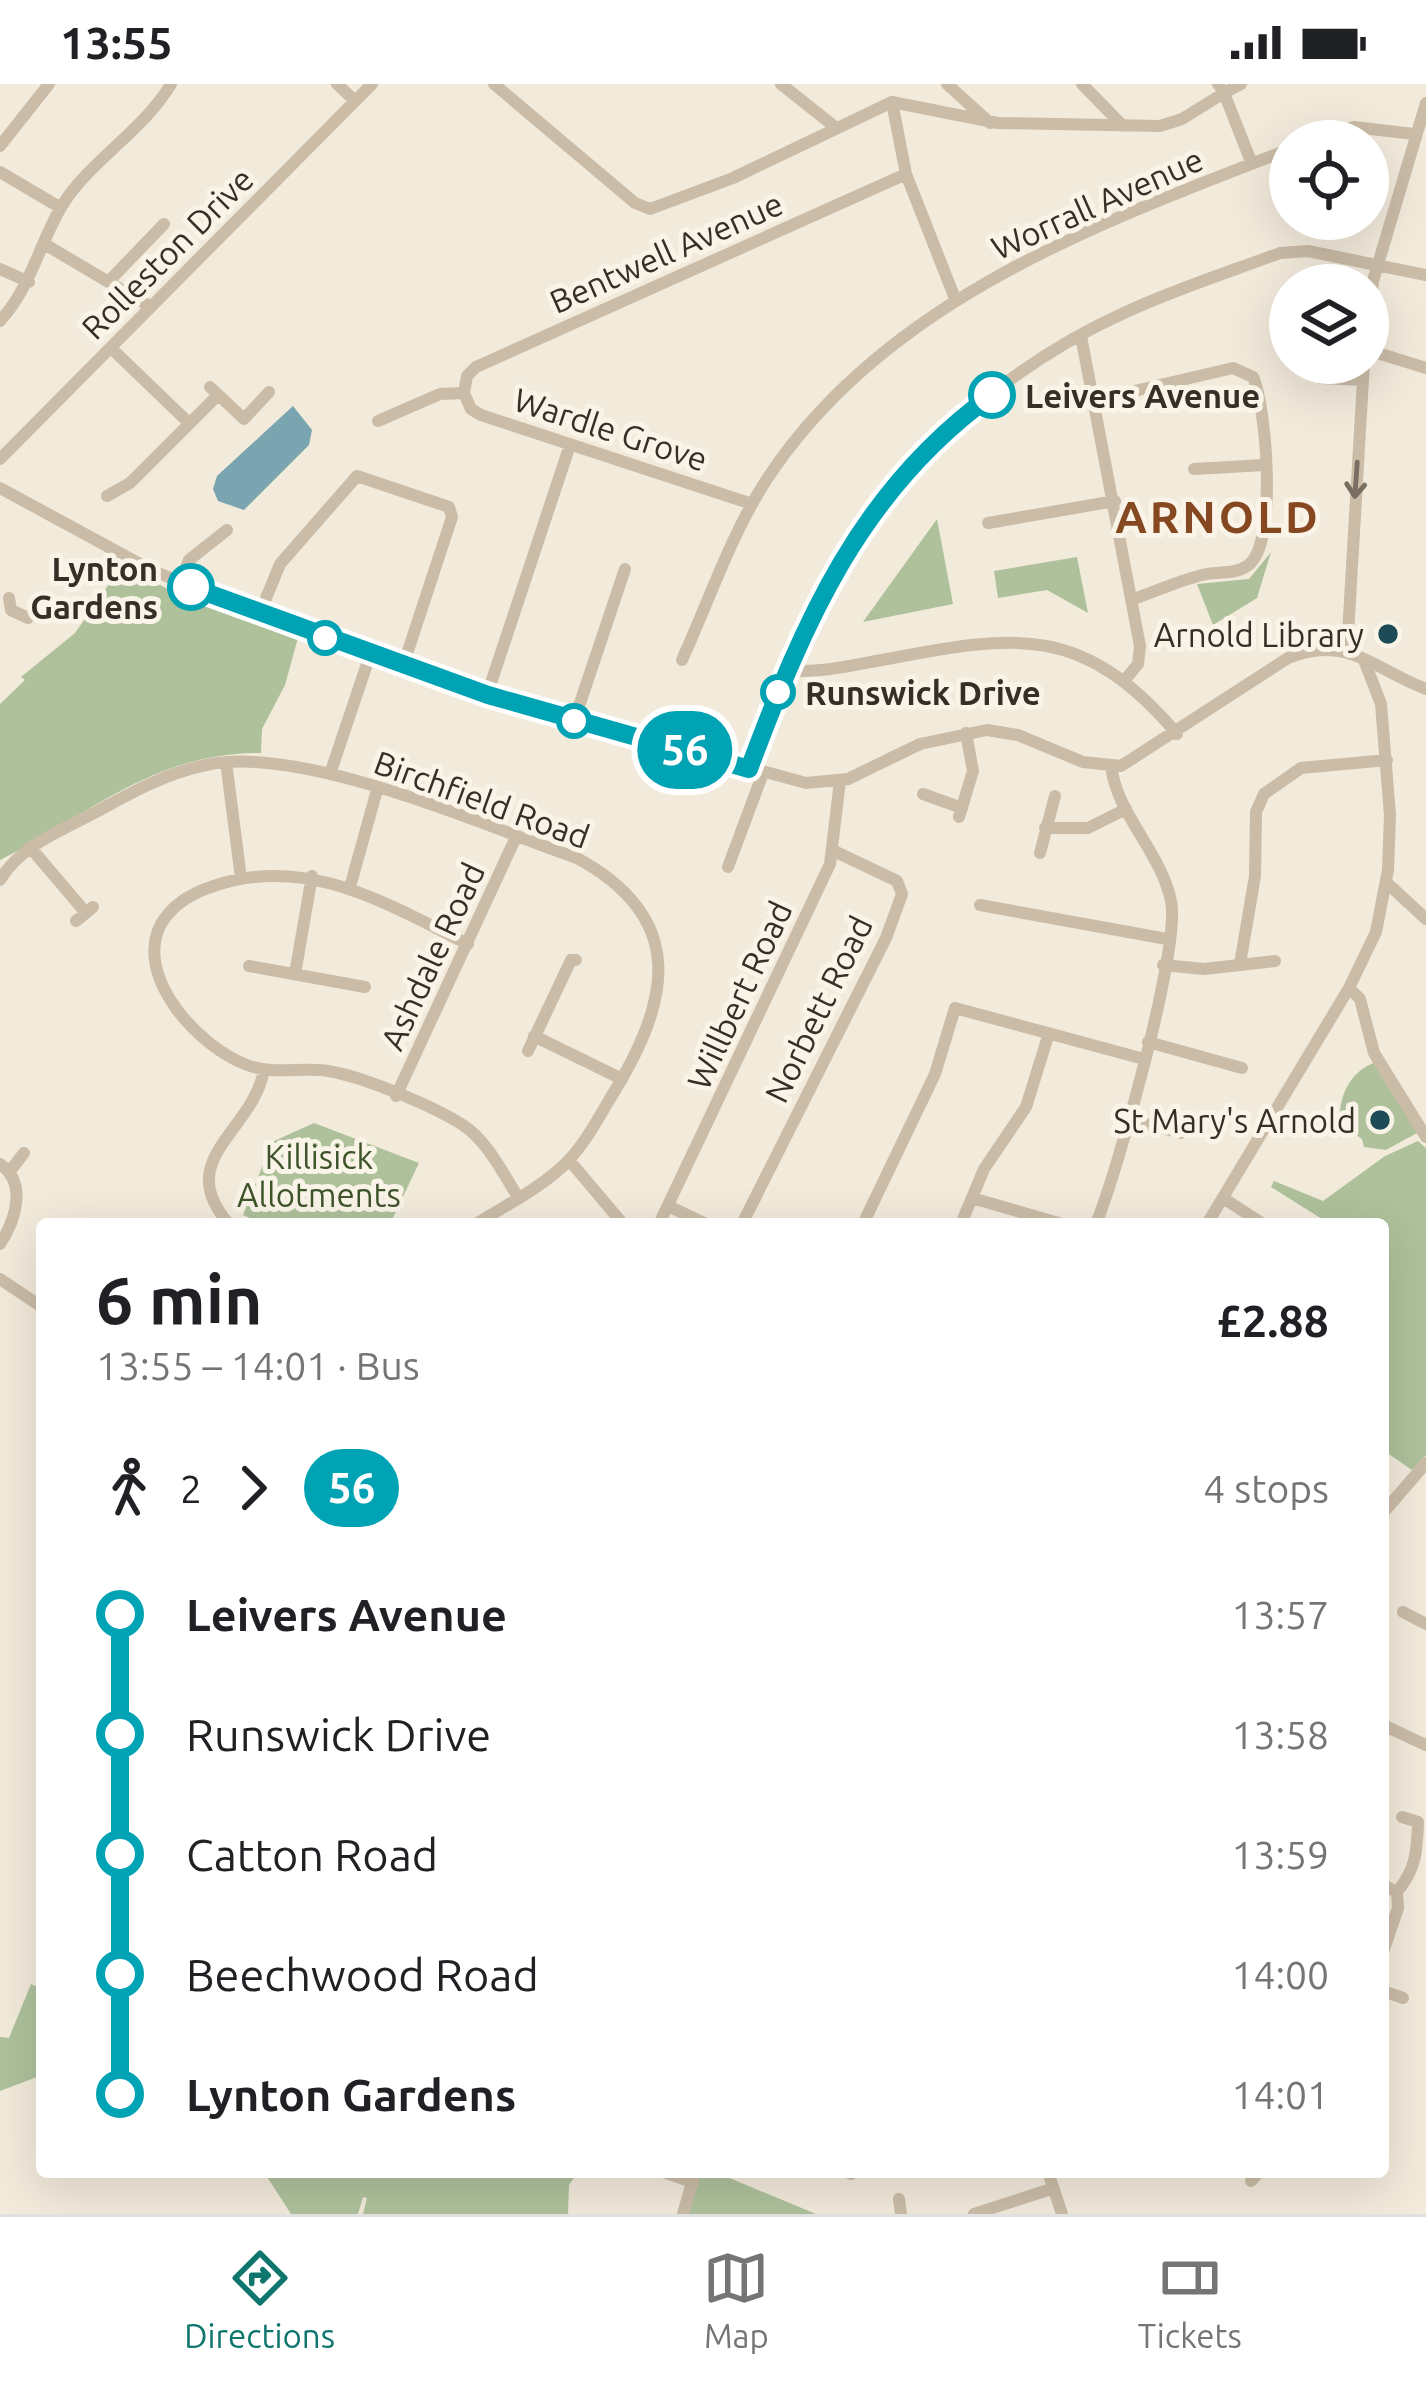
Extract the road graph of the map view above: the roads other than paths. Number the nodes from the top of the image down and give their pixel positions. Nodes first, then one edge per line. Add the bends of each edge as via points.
1 (49, 84) edge
2 (171, 84) edge
3 (337, 84) edge
4 (372, 84) edge
5 (494, 84) edge
6 (781, 84) edge
7 (947, 84) edge
8 (1082, 84) edge
9 (1241, 84) edge
10 (1221, 88) edge
11 (963, 98) junction
12 (1098, 99) junction
13 (355, 101) junction
14 (892, 102) junction
15 (1426, 103) edge
16 (952, 117) junction
17 (991, 123) junction
18 (1097, 126) junction
19 (1124, 126) junction
20 (835, 127) junction
21 (1389, 132) edge
22 (1414, 134) junction
23 (0, 146) edge
24 (1269, 157) edge
25 (1252, 164) junction
26 (0, 172) edge
27 (906, 174) junction
28 (61, 208) junction
29 (156, 229) dead end
30 (46, 245) junction
31 (1378, 264) joint
32 (1389, 267) edge
33 (0, 269) edge
34 (1426, 275) edge
35 (110, 280) junction
36 (29, 282) junction
37 (956, 302) junction
38 (151, 307) junction
39 (0, 321) edge
40 (1081, 336) junction
41 (111, 348) junction
42 (1389, 355) edge
43 (1426, 368) edge
44 (1363, 384) edge
45 (269, 392) dead end
46 (464, 393) junction
47 (1096, 400) junction
48 (378, 421) dead end
49 (189, 423) junction
50 (570, 445) junction
51 (0, 459) edge
52 (1264, 465) junction
53 (1193, 469) dead end
54 (101, 481) dead end
55 (0, 488) edge
56 (1115, 501) junction
57 (752, 504) junction
58 (988, 524) dead end
59 (227, 530) dead end
60 (625, 568) dead end
61 (180, 583) junction
62 (1131, 600) junction
63 (6, 610) edge
64 (260, 613) junction
65 (28, 618) dead end
66 (1347, 651) junction
67 (370, 655) junction
68 (1363, 659) junction
69 (682, 660) dead end
70 (403, 666) junction
71 (786, 670) junction
72 (1395, 676) junction
73 (1126, 680) junction
74 (1426, 689) edge
75 (488, 695) junction
76 (1381, 704) junction
77 (574, 721) junction
78 (966, 733) junction
79 (1177, 734) junction
80 (1387, 760) junction
81 (226, 762) junction
82 (1111, 766) junction
83 (749, 769) junction
84 (764, 773) junction
85 (330, 774) junction
86 (840, 781) junction
87 (377, 790) junction
88 (1055, 796) dead end
89 (927, 799) dead end
90 (1126, 809) junction
91 (1045, 828) junction
92 (516, 837) junction
93 (30, 847) junction
94 (834, 851) junction
95 (1040, 854) dead end
96 (728, 867) dead end
97 (312, 877) junction
98 (241, 878) junction
99 (0, 880) edge
100 (1386, 882) junction
101 (350, 887) junction
102 (980, 905) dead end
103 (85, 914) dead end
104 (1426, 919) edge
105 (1167, 939) junction
106 (468, 944) junction
107 (576, 960) dead end
108 (1275, 961) dead end
109 (1163, 964) junction
110 (1240, 964) junction
111 (249, 966) dead end
112 (295, 974) junction
113 (365, 987) dead end
114 (1349, 988) junction
115 (1049, 1033) junction
116 (534, 1036) junction
117 (1148, 1042) junction
118 (528, 1051) dead end
119 (1144, 1059) junction
120 (1242, 1068) dead end
121 (264, 1070) junction
122 (622, 1079) junction
123 (396, 1096) junction
124 (1128, 1119) junction
125 (1181, 1132) dead end
126 (1425, 1136) edge
127 (23, 1153) dead end
128 (569, 1160) junction
129 (5, 1167) edge
130 (518, 1197) junction
131 (972, 1198) junction
132 (1223, 1198) junction
133 (668, 1206) junction
134 (225, 1218) edge
135 (485, 1218) edge
136 (618, 1218) edge
137 (662, 1218) edge
138 (693, 1218) edge
139 (745, 1218) edge
140 (866, 1218) edge
141 (964, 1218) edge
142 (1041, 1218) edge
143 (1098, 1218) edge
144 (1211, 1218) edge
145 (1254, 1218) edge
146 (3, 1234) edge
147 (0, 1279) edge
148 (36, 1303) edge
149 (1426, 1463) edge
150 (1389, 1506) edge
151 (1389, 1728) edge
152 (1426, 1745) edge
153 (1402, 1817) dead end
154 (1422, 1819) edge
155 (1420, 1874) edge
156 (1389, 1888) edge
157 (1396, 1892) junction
158 (1389, 1934) edge
159 (1389, 1992) edge
160 (1403, 1998) dead end
161 (694, 2178) edge
162 (1049, 2178) edge
163 (1051, 2189) junction
164 (683, 2214) edge
165 (974, 2214) edge
166 (1062, 2214) edge

1 - 23 street
2 - 28 street
3 - 13 street
4 - 13 street, Rolleston Drive
5 - 20 street via 650,209
6 - 20 street
7 - 11 street
8 - 12 street
9 - 10 street
10 - 19 street via 1174,123
10 - 25 street
11 - 16 street
11 - 17 street
12 - 18 street
12 - 19 street
13 - 38 street, Rolleston Drive
14 - 16 street
14 - 20 street
14 - 27 street
15 - 22 street
16 - 17 street
17 - 18 street
18 - 19 street
21 - 22 street
22 - 31 street
24 - 25 street, Worrall Avenue
25 - 37 street, Worrall Avenue via 1089,229
26 - 28 street
27 - 37 street
27 - 46 street, Bentwell Avenue via 476,367
28 - 30 street
29 - 35 street
30 - 35 street
30 - 36 street
31 - 40 street via 1291,250
32 - 34 street
33 - 36 street
35 - 38 street
36 - 39 street
37 - 57 street, Worrall Avenue via 844,390
38 - 41 street, Rolleston Drive
40 - 47 street
40 - 71 street via 968,412 924,452 834,570
41 - 49 street
41 - 51 street, Rolleston Drive
42 - 43 street
44 -> 66 street
45 - 49 street via 244,419 214,391
46 - 48 street via 440,394
46 - 50 street, Wardle Grove via 481,415
47 - 52 street via 1243,370 1257,388
47 - 56 street
49 - 54 street via 108,499
50 - 57 street, Wardle Grove
50 - 75 street
52 - 53 street
52 - 62 street via 1265,540 1252,562
55 - 61 street
56 - 58 street
56 - 62 street
57 - 69 street, Worrall Avenue
59 - 61 street via 189,560
60 - 77 street
61 - 64 street
62 - 73 street via 1140,654
63 - 65 street
64 - 67 street
64 - 70 street via 280,564 357,476 436,500 452,517
66 - 68 street
66 - 79 street via 1316,648 1288,658
67 - 70 street
67 - 85 street
68 - 72 street
68 - 76 street
70 - 75 street
71 - 73 street via 1004,640 1059,648
71 - 83 street
72 - 74 street
72 - 76 street
73 - 79 street
75 - 77 street
76 - 80 street
77 - 83 street
78 - 82 street via 1018,734
78 - 86 street via 920,744
78 - 89 street via 973,771 960,812
79 - 82 street
80 - 100 street
80 - 110 street via 1300,768 1264,794
81 - 85 street, Birchfield Road
81 - 93 street, Birchfield Road via 164,777
81 - 98 street
82 - 90 street
83 - 84 street
84 - 86 street
84 - 96 street
85 - 87 street, Birchfield Road
86 - 94 street, Willbert Road
87 - 92 street, Birchfield Road
87 - 101 street
88 - 91 street
90 - 91 street via 1088,828
90 - 105 street via 1170,897
91 - 95 street
92 - 106 street, Ashdale Road
92 - 122 street, Birchfield Road via 597,869 646,918 659,998
93 - 99 street
93 - 103 street
94 - 133 street, Willbert Road
94 - 139 street, Norbett Road via 897,880 902,894
97 - 98 street
97 - 101 street
97 - 112 street
98 - 121 street via 177,904 157,933 154,966 167,995 204,1035
100 - 104 street
100 - 114 street via 1369,952
101 - 106 street
102 - 105 street
105 - 109 street
106 - 123 street, Ashdale Road
107 - 116 street
108 - 110 street
109 - 110 street
109 - 117 street
111 - 112 street
112 - 113 street
114 - 126 street via 1360,999 1374,1053
114 - 132 street
115 - 119 street
115 - 131 street via 1026,1107
115 - 140 street via 955,1008
116 - 118 street
116 - 122 street
117 - 119 street
117 - 120 street
119 - 124 street
121 - 123 street via 329,1071
121 - 134 street via 208,1170 209,1197
122 - 128 street, Birchfield Road
123 - 130 street via 476,1135
124 - 125 street
124 - 143 street
127 - 129 street
128 - 130 street, Birchfield Road
128 - 136 street
129 - 146 street via 17,1210
130 - 135 street, Birchfield Road
131 - 141 street
131 - 142 street
132 - 144 street
132 - 145 street
133 - 137 street, Willbert Road
133 - 138 street
147 - 148 street
149 - 150 street
151 - 152 street
153 - 154 street
154 - 155 street
155 - 157 street
156 - 157 street
157 - 158 street
159 - 160 street
161 - 164 street
162 - 163 street
163 - 165 street
163 - 166 street

